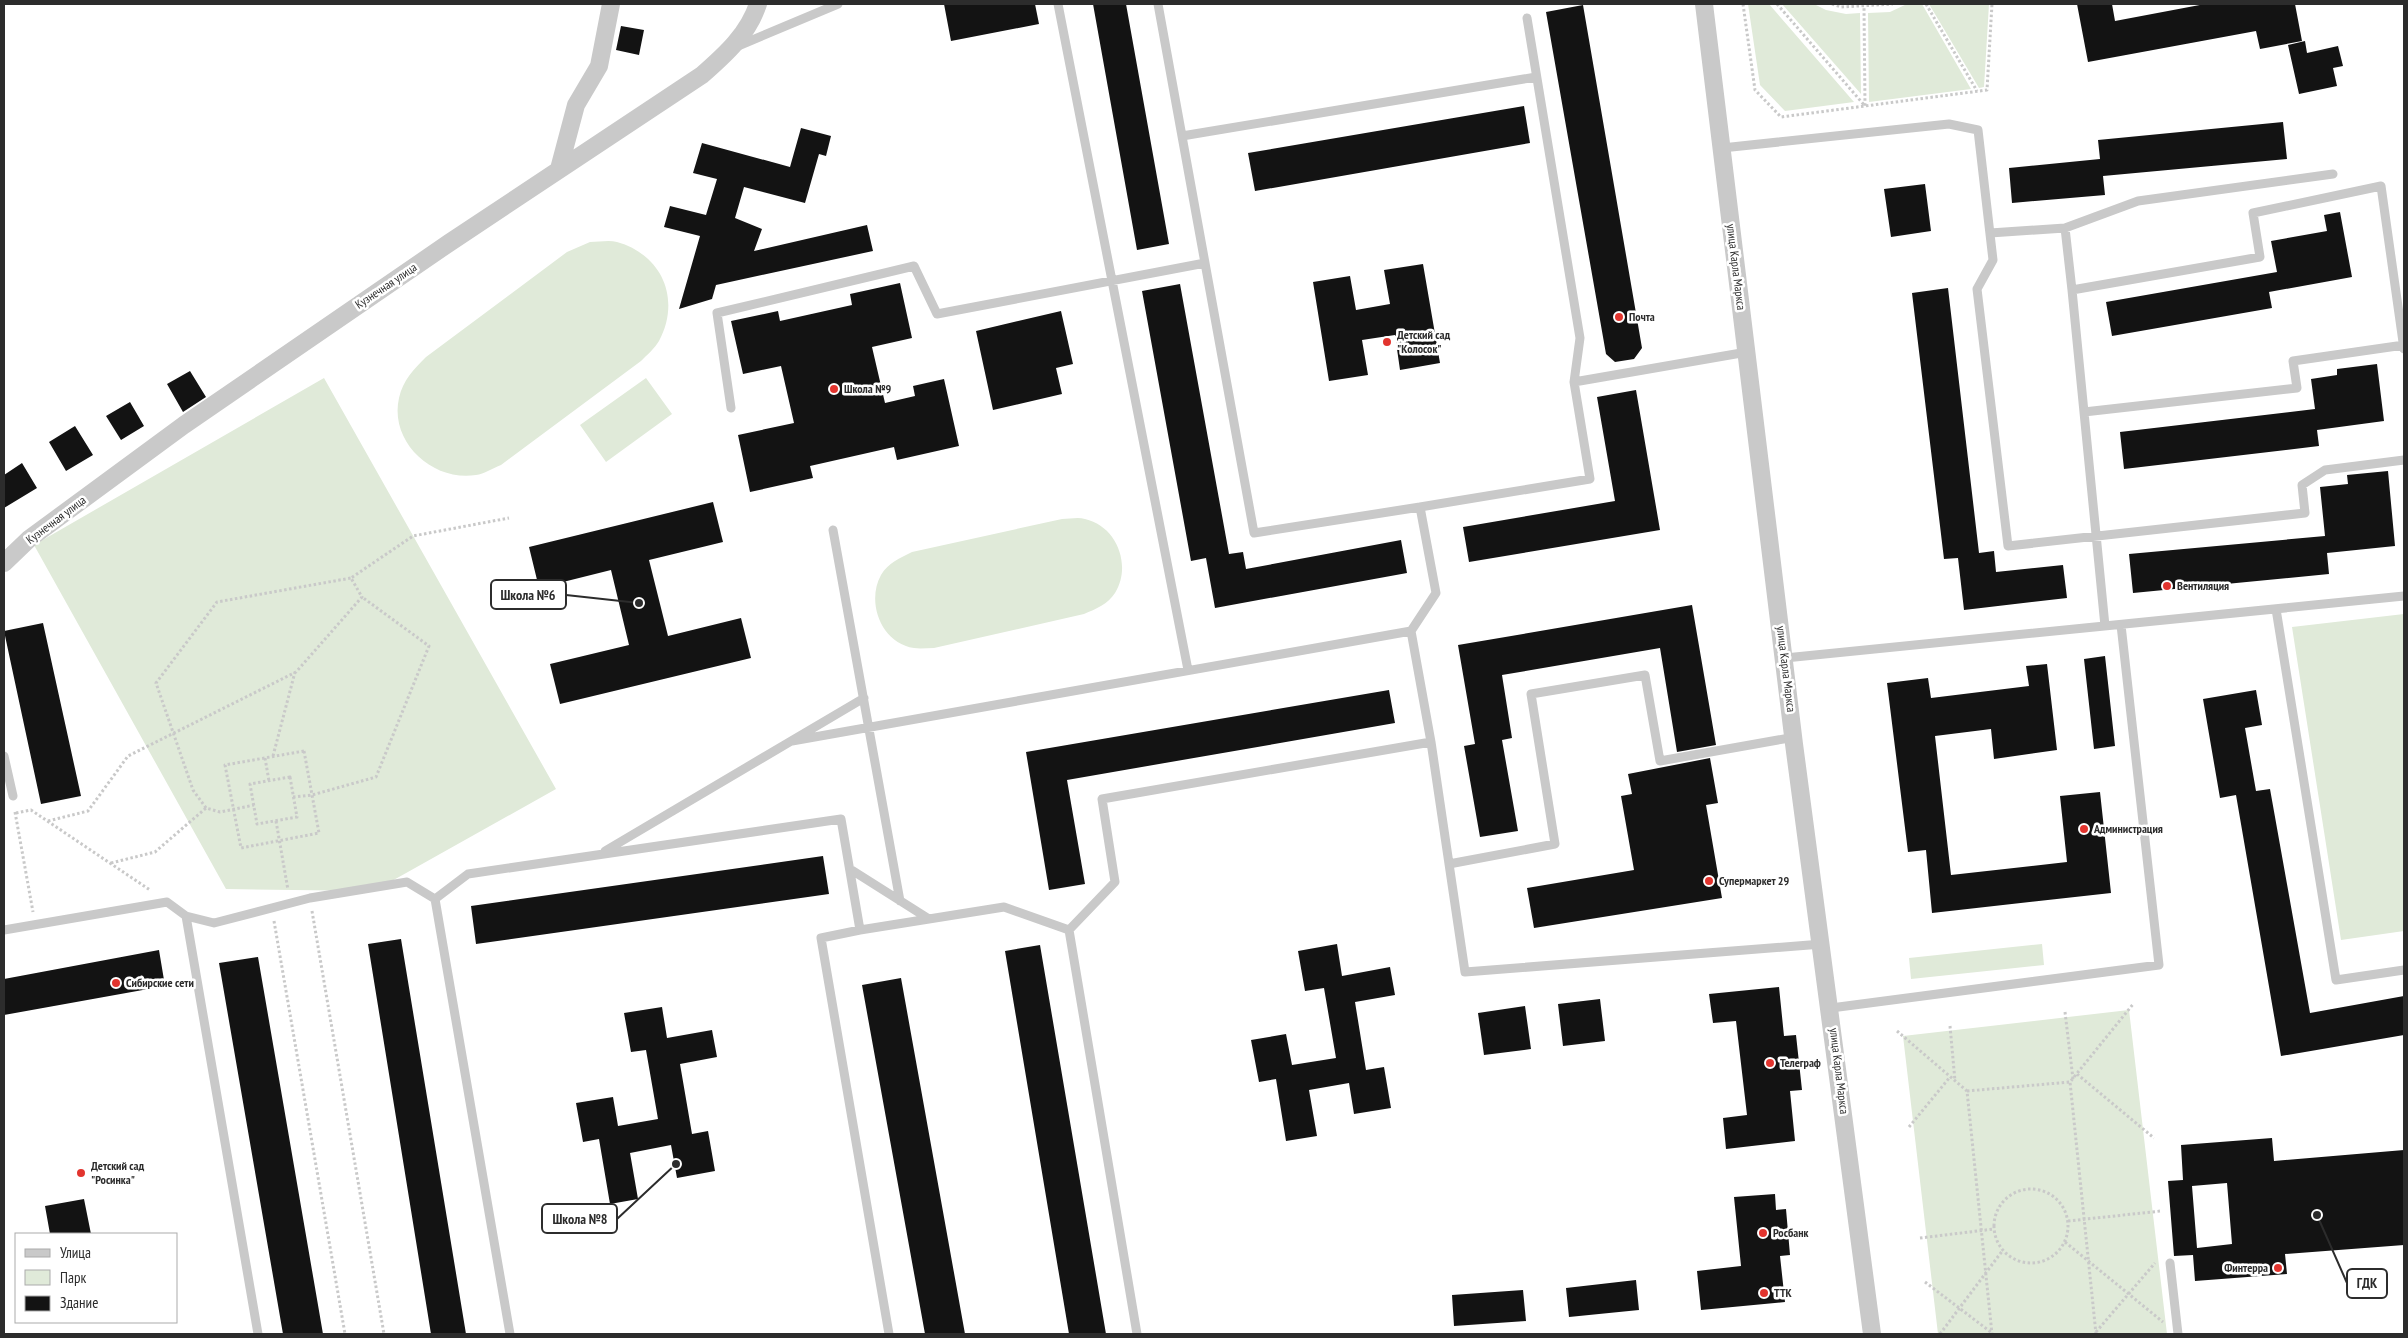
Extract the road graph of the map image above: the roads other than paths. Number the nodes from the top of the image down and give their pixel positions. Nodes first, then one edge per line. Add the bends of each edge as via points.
1 (611, 4) edge
2 (758, 4) edge
3 (838, 4) edge
4 (1058, 4) edge
5 (1158, 4) edge
6 (1704, 4) edge
7 (1526, 18) dead end
8 (733, 48) junction
9 (1536, 77) junction
10 (1182, 136) junction
11 (1722, 148) junction
12 (559, 169) junction
13 (2333, 174) dead end
14 (2065, 228) junction
15 (1990, 233) junction
16 (1205, 263) junction
17 (1112, 281) junction
18 (2072, 290) junction
19 (2404, 345) edge
20 (2404, 349) edge
21 (1747, 352) junction
22 (1574, 382) junction
23 (731, 408) dead end
24 (2084, 412) junction
25 (2404, 460) edge
26 (1420, 507) junction
27 (833, 530) dead end
28 (2096, 537) junction
29 (4, 563) edge
30 (2404, 596) edge
31 (2276, 609) junction
32 (2120, 624) junction
33 (2105, 626) junction
34 (1411, 631) junction
35 (1785, 658) junction
36 (1188, 670) junction
37 (864, 698) junction
38 (869, 727) junction
39 (1795, 737) junction
40 (792, 741) junction
41 (1431, 742) junction
42 (4, 756) edge
43 (13, 796) road end
44 (600, 854) junction
45 (1448, 864) junction
46 (850, 869) junction
47 (435, 900) junction
48 (900, 901) junction
49 (186, 916) junction
50 (929, 919) junction
51 (4, 930) edge
52 (860, 930) junction
53 (1069, 930) junction
54 (1822, 944) junction
55 (2404, 970) edge
56 (1831, 1008) junction
57 (2170, 1263) dead end
58 (258, 1334) edge
59 (510, 1334) edge
60 (889, 1334) edge
61 (1137, 1334) edge
62 (1872, 1334) edge
63 (2178, 1334) edge

1 - 12 street via 599,66 576,105
2 - 8 street, Кузнечная улица
3 - 8 lane
4 - 17 lane
5 - 10 lane
6 - 11 street, улица Карла Маркса
7 - 9 lane
8 - 12 street, Кузнечная улица via 702,75
9 - 10 lane
9 - 22 lane via 1580,338
10 - 16 lane
11 - 15 lane via 1949,124 1978,130
11 - 21 street, улица Карла Маркса
12 - 29 street, Кузнечная улица via 184,424 29,539
13 - 14 lane via 2138,202
14 - 15 lane
14 - 18 lane
15 - 28 lane via 1993,260 1977,289 2008,546
16 - 17 lane
16 - 26 lane via 1254,533
17 - 23 lane via 937,314 914,266 717,313
17 - 36 lane
18 - 19 lane via 2260,257 2253,213 2381,186
18 - 24 lane
19 - 20 lane
19 - 24 lane via 2293,361 2297,388
21 - 22 lane
21 - 35 street, улица Карла Маркса
22 - 26 lane via 1590,479
24 - 28 lane
25 - 28 lane via 2325,470 2302,485 2306,513
26 - 34 lane via 1436,593
27 - 37 lane
28 - 33 lane
30 - 31 lane
31 - 32 lane
31 - 55 lane via 2336,980
32 - 33 lane
32 - 56 lane via 2159,965
33 - 35 lane
34 - 36 lane
34 - 41 lane
35 - 39 street, улица Карла Маркса
36 - 38 lane
37 - 38 lane
37 - 40 lane
38 - 40 lane
38 - 48 lane
39 - 45 lane via 1660,761 1645,675 1531,694 1554,844
39 - 54 street, улица Карла Маркса
40 - 44 lane
41 - 45 lane
41 - 53 lane via 1102,799 1115,882
42 - 43 lane
44 - 46 lane via 841,818
44 - 47 lane via 468,874
45 - 54 lane via 1465,972
46 - 48 lane
46 - 52 lane
47 - 49 lane via 407,882 310,898 214,923
47 - 59 lane
48 - 50 lane
49 - 51 lane via 167,902
49 - 58 lane
50 - 52 lane
50 - 53 lane via 1004,907
52 - 60 lane via 821,938
53 - 61 lane
54 - 56 street, улица Карла Маркса
56 - 62 street, улица Карла Маркса
57 - 63 lane

